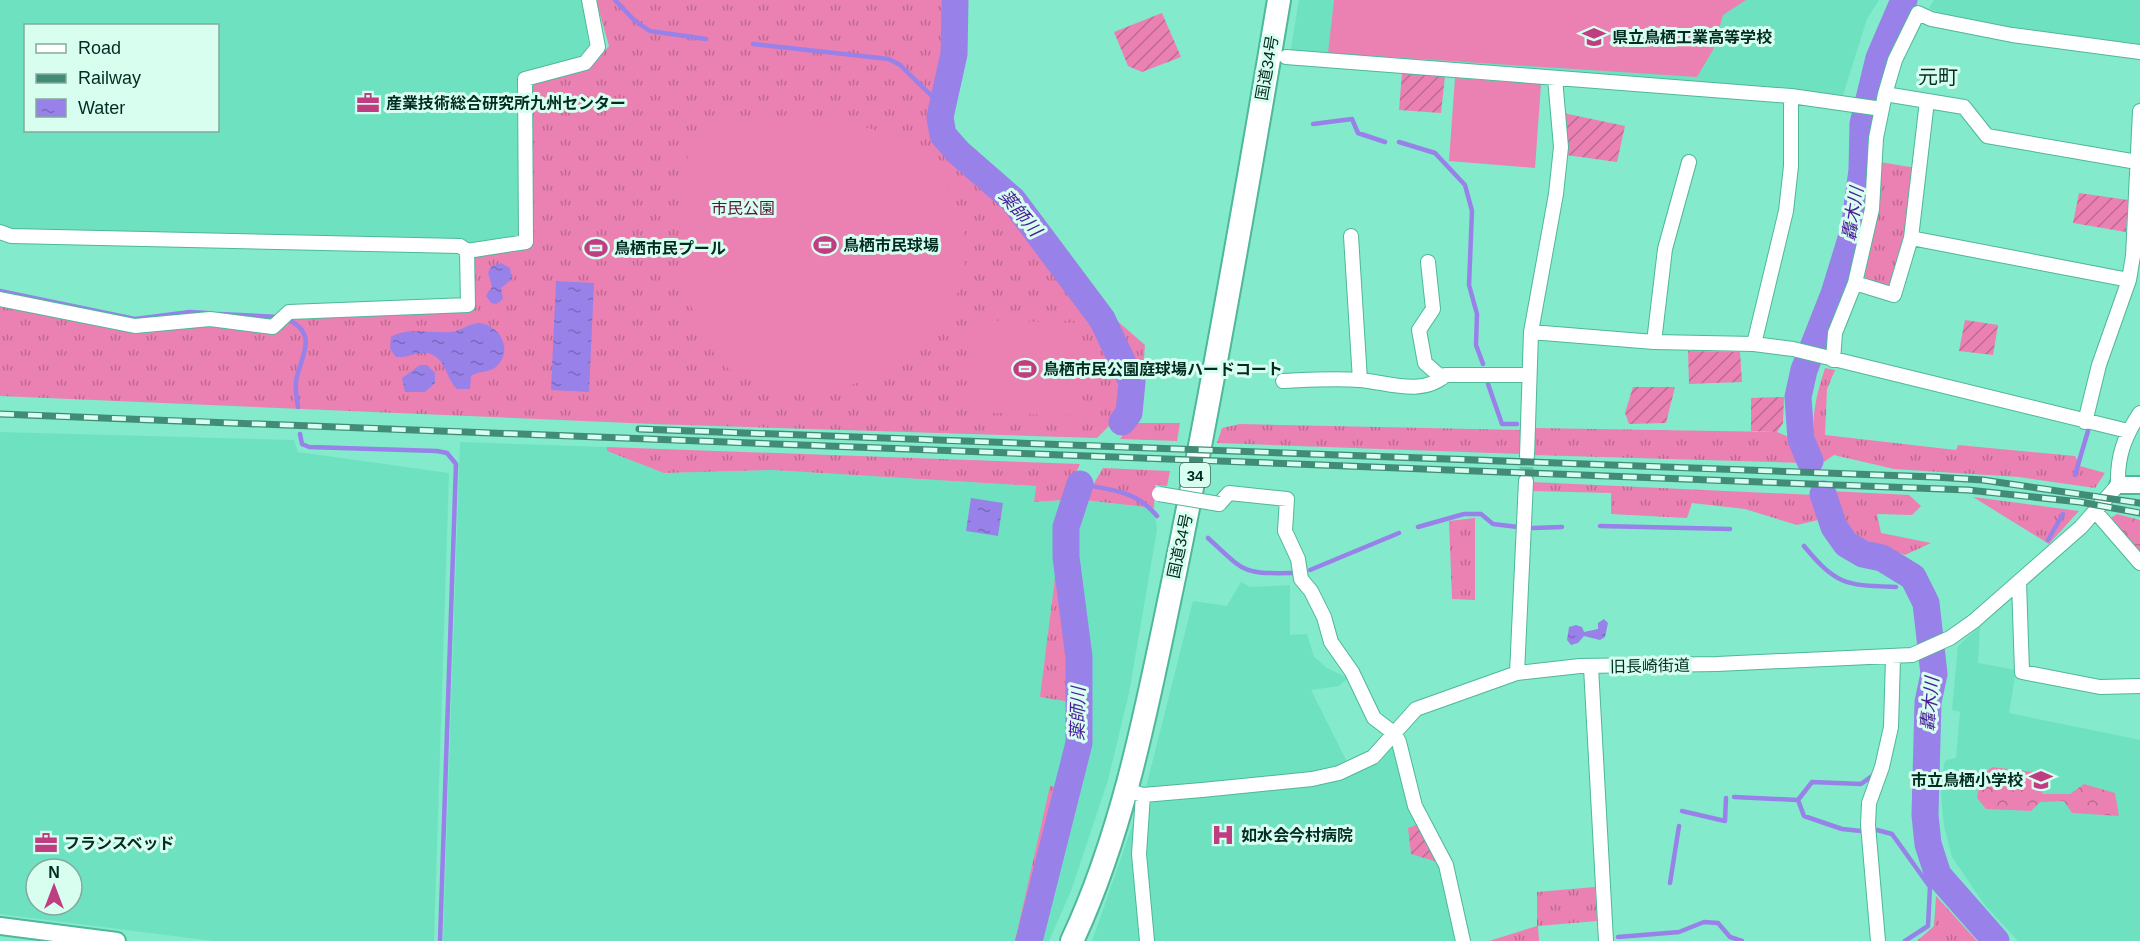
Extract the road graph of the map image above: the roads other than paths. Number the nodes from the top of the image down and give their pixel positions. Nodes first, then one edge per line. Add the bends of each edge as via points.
1 (589, 0) edge
2 (1277, 2) edge
3 (2140, 52) edge
4 (1286, 57) dead end
5 (1555, 78) junction
6 (1886, 94) junction
7 (1791, 96) junction
8 (1927, 101) junction
9 (1882, 109) junction
10 (2140, 111) edge
11 (1689, 162) dead end
12 (2137, 162) junction
13 (0, 232) edge
14 (1351, 236) dead end
15 (1911, 238) junction
16 (467, 251) junction
17 (1428, 262) dead end
18 (2129, 280) junction
19 (1855, 283) junction
20 (0, 298) edge
21 (1531, 332) junction
22 (1654, 342) junction
23 (1755, 344) junction
24 (1833, 360) junction
25 (1529, 375) junction
26 (1442, 378) junction
27 (1360, 380) junction
28 (1283, 381) dead end
29 (2140, 413) edge
30 (2085, 422) junction
31 (2128, 431) junction
32 (1527, 456) tunnel mouth
33 (1526, 481) tunnel mouth
34 (2118, 485) junction
35 (2140, 485) edge
36 (1160, 494) dead end
37 (2096, 511) junction
38 (2140, 563) edge
39 (2019, 582) junction
40 (1893, 658) junction
41 (1591, 667) junction
42 (1517, 673) junction
43 (2140, 687) edge
44 (1395, 734) junction
45 (1134, 793) junction
46 (0, 926) edge
47 (117, 941) edge
48 (1072, 941) edge
49 (1148, 941) edge
50 (1463, 941) edge
51 (1606, 941) edge
52 (1878, 941) edge

1 - 16 street via 598,47 585,63 525,79 526,242
2 - 45 highway, 国道34号 / 34 via 1203,432
3 - 6 street via 2012,35 1918,13 1895,60
4 - 5 street
5 - 7 street
5 - 21 street via 1561,147
6 - 8 street
6 - 9 street
7 - 9 street
7 - 23 street via 1791,166 1786,211
8 - 12 street via 1964,107 1987,136
8 - 15 street
9 - 19 street via 1876,138 1872,209
10 - 12 street
11 - 22 street via 1665,249
12 - 18 street
13 - 16 street via 11,236 460,246
14 - 27 street
15 - 18 street
15 - 19 street via 1894,295
16 - 20 street via 468,305 289,312 273,327 210,319 135,326
17 - 26 street via 1433,309 1419,330 1425,363
18 - 30 street via 2099,365
19 - 24 street via 1835,333
21 - 22 street
21 - 25 street
22 - 23 street
23 - 24 street
24 - 30 street
25 - 26 street
25 - 32 street
26 - 27 street via 1436,384 1396,387
27 - 28 street
29 - 31 street
30 - 31 street
31 - 34 street via 2118,460
33 - 42 street
34 - 35 street
34 - 37 street
36 - 44 street, bridge via 1219,504 1229,493 1287,498 1285,531 1298,560 1301,579 1311,591 1331,642 1352,672 1374,718
37 - 38 street
37 - 39 street
39 - 40 street, 旧長崎街道 via 1943,642
39 - 43 street via 2022,672 2100,687
40 - 41 street, 旧長崎街道
40 - 52 street via 1891,728 1868,814
41 - 42 street
41 - 51 street, 旧長崎街道
42 - 44 street via 1416,708
44 - 45 street via 1373,757 1339,773 1312,779
44 - 50 street via 1415,806 1446,865
45 - 48 highway, 国道34号 / 34
45 - 49 street
46 - 47 street

